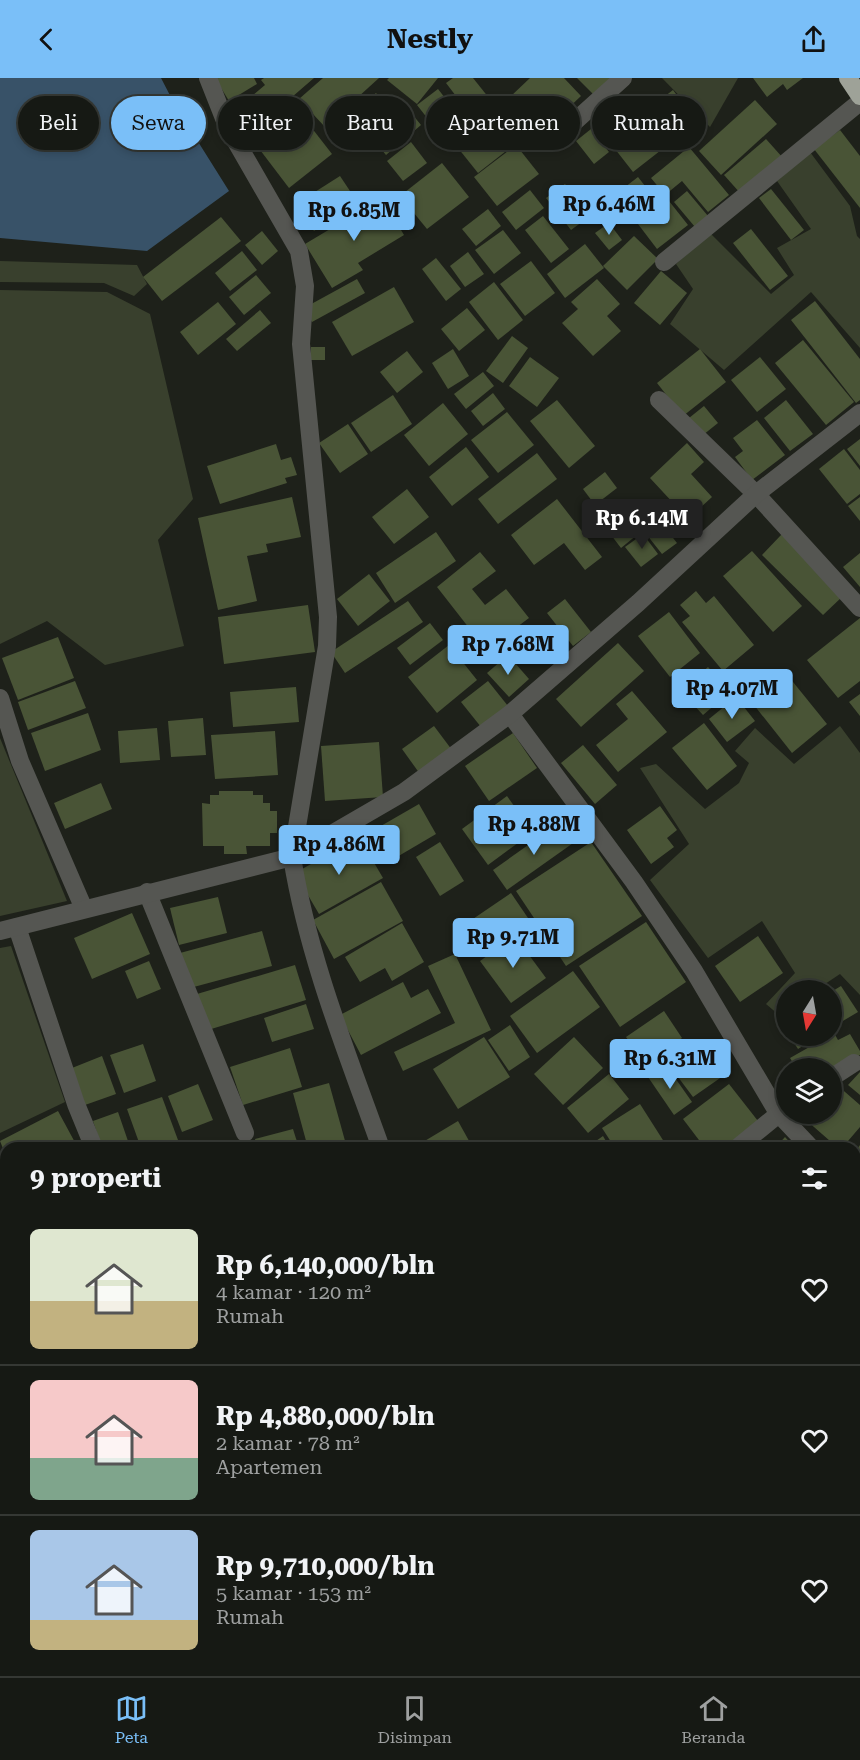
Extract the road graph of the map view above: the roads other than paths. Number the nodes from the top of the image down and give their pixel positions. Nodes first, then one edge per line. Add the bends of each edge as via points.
1 (208, 78) edge
2 (622, 78) edge
3 (848, 78) edge
4 (860, 96) edge
5 (860, 102) edge
6 (580, 116) edge
7 (664, 262) dead end
8 (659, 400) dead end
9 (860, 413) edge
10 (756, 494) junction
11 (860, 608) edge
12 (0, 698) edge
13 (510, 714) junction
14 (292, 857) junction
15 (147, 892) junction
16 (84, 909) junction
17 (9, 929) edge
18 (854, 1063) dead end
19 (842, 1071) edge
20 (776, 1101) edge
21 (776, 1115) edge
22 (793, 1124) edge
23 (245, 1134) dead end
24 (92, 1142) edge
25 (379, 1142) edge
26 (744, 1142) edge
27 (806, 1142) edge

1 - 14 street via 227,126 299,251 305,286 301,344 328,617 327,645
2 - 6 street
3 - 4 highway
5 - 7 street
8 - 10 street
9 - 10 street
10 - 11 street
10 - 13 street
12 - 16 street via 20,761
13 - 14 street via 404,792
13 - 20 street via 634,882
14 - 15 street
14 - 25 street via 318,966
15 - 16 street
15 - 23 street
16 - 17 street
17 - 24 street
18 - 19 street
21 - 26 street
22 - 27 street

